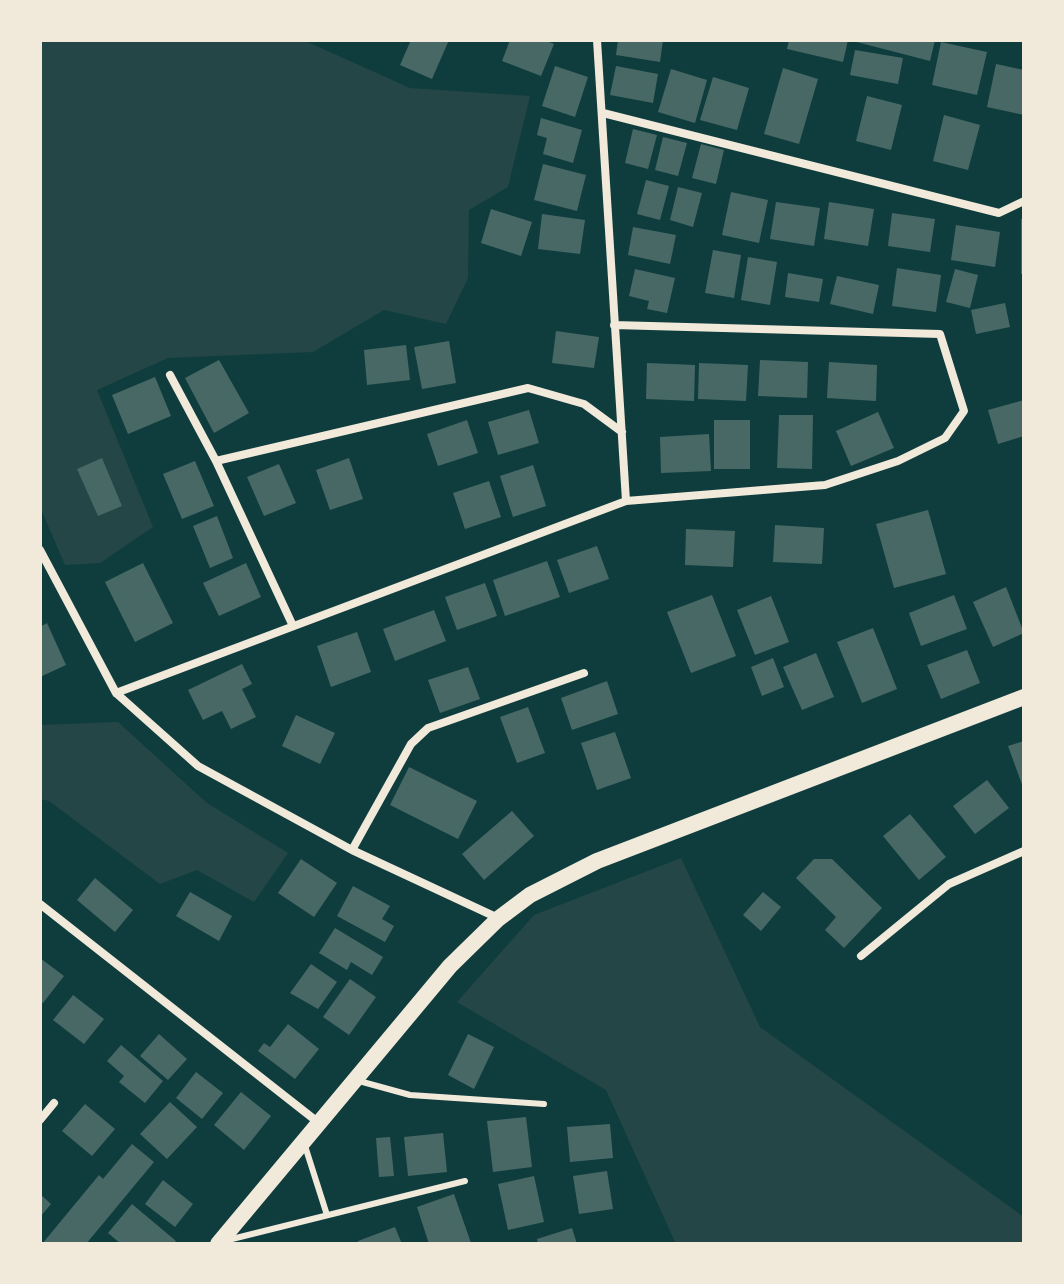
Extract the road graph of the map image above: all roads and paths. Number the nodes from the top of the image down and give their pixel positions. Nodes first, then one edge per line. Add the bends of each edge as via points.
1 (597, 40) edge
2 (603, 113) junction
3 (1024, 201) edge
4 (614, 325) junction
5 (170, 375) dead end
6 (622, 432) junction
7 (216, 461) junction
8 (626, 501) junction
9 (40, 550) edge
10 (293, 626) junction
11 (584, 673) dead end
12 (116, 693) junction
13 (1024, 697) edge
14 (352, 850) junction
15 (1024, 851) edge
16 (40, 904) edge
17 (498, 919) junction
18 (861, 956) dead end
19 (355, 1080) junction
20 (54, 1103) dead end
21 (544, 1104) dead end
22 (40, 1120) edge
23 (319, 1123) junction
24 (303, 1142) junction
25 (465, 1181) dead end
26 (327, 1215) junction
27 (218, 1243) edge

1 - 2 street
2 - 3 street via 999,213
2 - 4 street
4 - 6 street
4 - 8 street via 940,334 964,411 945,438 898,461 825,485
5 - 7 street
6 - 7 street via 584,404 528,388
6 - 8 street
7 - 10 street
8 - 10 street
9 - 12 street
10 - 12 street
11 - 14 street via 428,728 411,744
12 - 14 street via 198,766
13 - 17 main road via 597,861 530,895
14 - 17 street
15 - 18 street via 949,884
16 - 23 street
17 - 19 main road via 450,966
19 - 21 lane via 410,1095
19 - 23 main road
20 - 22 street
23 - 24 main road
24 - 26 lane
24 - 27 main road
25 - 26 lane
26 - 27 lane

